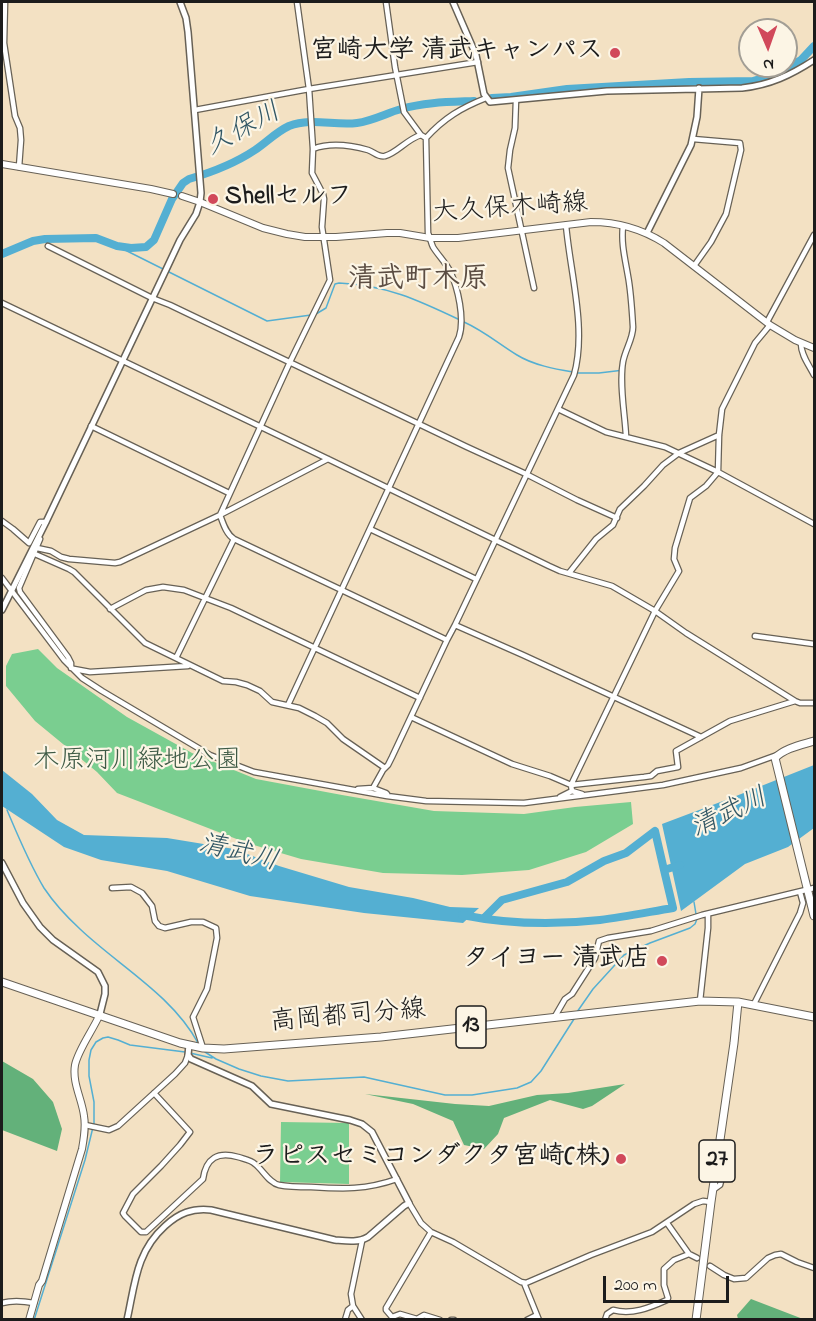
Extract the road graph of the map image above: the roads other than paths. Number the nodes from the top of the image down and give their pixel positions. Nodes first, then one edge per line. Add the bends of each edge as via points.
1 (5, 2) edge
2 (180, 2) edge
3 (297, 2) edge
4 (386, 2) edge
5 (453, 2) edge
6 (3, 44) edge
7 (814, 60) edge
8 (478, 63) junction
9 (398, 76) junction
10 (699, 88) junction
11 (309, 89) junction
12 (486, 98) junction
13 (516, 100) junction
14 (195, 110) junction
15 (424, 137) junction
16 (693, 139) junction
17 (313, 149) junction
18 (2, 164) edge
19 (19, 167) junction
20 (173, 194) joint
21 (182, 196) joint
22 (200, 202) junction
23 (566, 225) junction
24 (623, 226) junction
25 (522, 230) junction
26 (647, 233) junction
27 (814, 235) edge
28 (323, 238) junction
29 (430, 238) junction
30 (48, 246) dead end
31 (694, 266) junction
32 (534, 288) dead end
33 (152, 298) junction
34 (2, 303) edge
35 (768, 323) junction
36 (801, 344) junction
37 (814, 348) edge
38 (122, 361) junction
39 (290, 362) junction
40 (814, 375) edge
41 (558, 409) junction
42 (418, 424) junction
43 (91, 426) junction
44 (260, 426) junction
45 (719, 435) junction
46 (626, 436) junction
47 (679, 453) junction
48 (328, 459) junction
49 (718, 472) junction
50 (526, 474) junction
51 (389, 488) junction
52 (229, 493) junction
53 (220, 514) junction
54 (616, 518) junction
55 (2, 521) edge
56 (46, 522) junction
57 (814, 524) edge
58 (370, 529) junction
59 (234, 539) junction
60 (495, 540) junction
61 (37, 548) junction
62 (34, 554) junction
63 (569, 573) junction
64 (2, 578) edge
65 (476, 579) junction
66 (341, 590) junction
67 (11, 592) junction
68 (205, 597) junction
69 (110, 609) junction
70 (2, 610) edge
71 (655, 611) junction
72 (455, 625) junction
73 (755, 636) dead end
74 (447, 640) junction
75 (814, 644) edge
76 (314, 648) junction
77 (176, 658) junction
78 (190, 666) junction
79 (71, 668) junction
80 (615, 697) junction
81 (420, 698) junction
82 (795, 701) junction
83 (814, 703) edge
84 (288, 705) junction
85 (411, 717) junction
86 (701, 736) junction
87 (814, 741) edge
88 (776, 757) junction
89 (385, 768) junction
90 (373, 788) junction
91 (572, 788) junction
92 (355, 790) junction
93 (584, 795) junction
94 (387, 796) junction
95 (558, 798) junction
96 (2, 863) edge
97 (112, 888) dead end
98 (807, 889) edge
99 (708, 915) junction
100 (814, 916) edge
101 (2, 982) edge
102 (700, 1001) junction
103 (738, 1002) junction
104 (754, 1004) junction
105 (100, 1014) junction
106 (814, 1017) edge
107 (554, 1018) junction
108 (189, 1045) junction
109 (203, 1048) junction
110 (188, 1055) junction
111 (154, 1093) junction
112 (85, 1125) junction
113 (730, 1148) dead end
114 (397, 1179) junction
115 (713, 1190) junction
116 (711, 1202) junction
117 (409, 1203) junction
118 (667, 1223) junction
119 (431, 1232) junction
120 (362, 1241) junction
121 (689, 1254) junction
122 (697, 1258) dead end
123 (710, 1266) dead end
124 (814, 1268) edge
125 (524, 1283) junction
126 (2, 1303) edge
127 (34, 1303) junction
128 (353, 1306) junction
129 (538, 1317) edge
130 (29, 1320) edge
131 (127, 1320) edge
132 (345, 1320) edge
133 (362, 1320) edge
134 (440, 1320) edge
135 (527, 1320) edge
136 (605, 1320) edge
137 (696, 1320) edge

1 - 6 street
2 - 14 street via 188,32
3 - 11 street
4 - 9 street
5 - 8 street
6 - 19 street via 20,128
7 - 10 street via 790,75 759,86
8 - 9 street
8 - 12 street
9 - 11 street
9 - 15 street via 404,112
10 - 13 street
10 - 16 street
11 - 14 street
11 - 17 street
12 - 13 street via 490,102
12 - 15 street via 452,114
13 - 25 street via 508,168
14 - 22 street
15 - 17 street via 414,137 385,156 344,145
15 - 29 street
16 - 26 street
16 - 31 street via 740,142 741,150 726,214
17 - 28 street via 312,173 324,200
18 - 19 main road, 大久保木崎線
19 - 20 main road, 大久保木崎線
20 - 21 street, 大久保木崎線
21 - 22 main road, 大久保木崎線
22 - 28 main road, 大久保木崎線 via 269,230
22 - 33 street
23 - 24 main road, 大久保木崎線 via 599,222
23 - 25 main road, 大久保木崎線
23 - 41 street via 578,344 574,375
24 - 26 main road, 大久保木崎線
24 - 46 street via 621,239 633,329 622,373
25 - 29 main road, 大久保木崎線
25 - 32 street
26 - 31 main road, 大久保木崎線
27 - 35 street
28 - 29 main road, 大久保木崎線 via 399,233
28 - 39 street via 330,280
29 - 42 street via 453,281 461,329
30 - 33 street
31 - 35 main road, 大久保木崎線
33 - 38 street
33 - 39 street
34 - 38 street
35 - 36 main road, 大久保木崎線
35 - 45 street via 722,409
36 - 37 main road, 大久保木崎線
36 - 40 street
38 - 43 street
38 - 44 street
39 - 42 street
39 - 44 street
41 - 46 street via 606,432
41 - 50 street
42 - 50 street
42 - 51 street
43 - 52 street
43 - 56 street
44 - 48 street
44 - 52 street
45 - 47 street
45 - 49 street
46 - 47 street
47 - 49 street
47 - 54 street via 620,508
48 - 51 street
48 - 53 street
49 - 57 street
49 - 71 street via 690,498 675,548 679,571
50 - 54 street
50 - 60 street
51 - 58 street
51 - 60 street
52 - 53 street
53 - 59 street
53 - 61 street via 115,563 69,559
54 - 63 street
55 - 56 street via 29,543 40,522
56 - 61 street
56 - 67 street
58 - 65 street
58 - 66 street
59 - 66 street
59 - 68 street
60 - 63 street
60 - 65 street
61 - 62 street
62 - 69 street via 69,569
62 - 79 street via 20,592 68,657
63 - 71 street via 612,586
64 - 67 street
65 - 72 street
66 - 74 street
66 - 76 street
67 - 70 street
67 - 79 street
68 - 69 street via 163,587 146,590
68 - 76 street
68 - 77 street
69 - 77 street via 145,643
71 - 80 street
71 - 82 street
72 - 74 street
72 - 80 street
73 - 75 street
74 - 81 street
76 - 81 street
76 - 84 street
77 - 78 street
78 - 79 street via 90,672
78 - 84 street via 223,681 247,685 272,702
79 - 92 street via 102,692 210,755 254,772
80 - 86 street
80 - 91 street
81 - 85 street
82 - 83 street
82 - 86 street via 739,718
84 - 89 street via 321,719
85 - 89 street
85 - 91 street
86 - 91 street via 676,751 678,767 651,776
87 - 88 main road
88 - 93 street via 678,782
88 - 98 main road
89 - 90 street
90 - 92 street
90 - 94 street
91 - 93 street
91 - 95 street
92 - 94 street
93 - 95 street
94 - 95 street via 490,803
96 - 105 street via 40,927 98,972 105,986
97 - 109 street via 131,887 142,893 159,926 203,922 216,928 207,988 193,1017
98 - 99 street
98 - 100 main road
98 - 104 street via 800,913
99 - 102 street
99 - 107 street via 599,941 595,958
101 - 105 main road, 高岡都司分線 / 13
102 - 103 main road, 高岡都司分線 / 13
102 - 107 main road, 高岡都司分線 / 13
103 - 104 main road, 高岡都司分線 / 13
103 - 115 main road, 27
104 - 106 main road, 高岡都司分線 / 13
105 - 108 main road, 高岡都司分線 / 13
105 - 112 main road via 75,1068
107 - 109 main road, 高岡都司分線 / 13 via 325,1042
108 - 109 main road, 高岡都司分線 / 13
108 - 110 street
110 - 111 street via 176,1074
110 - 114 street via 252,1086 271,1104 362,1124 372,1132
111 - 112 street via 118,1126 109,1130
111 - 114 street via 190,1132 133,1194 123,1213 141,1232 146,1232 203,1179 204,1168 220,1155 253,1162 274,1184 284,1186 347,1189
112 - 127 main road via 82,1149
113 - 115 street via 720,1185
114 - 117 street
115 - 116 main road, 27
116 - 118 street via 694,1204
116 - 137 main road, 27
117 - 119 street
117 - 120 street
118 - 121 street
118 - 125 street
119 - 125 street
119 - 134 street via 386,1310 392,1317 400,1314 417,1319 424,1315
120 - 128 street via 351,1294
120 - 131 street via 335,1240 212,1210 182,1213 153,1237 143,1254
121 - 122 street
121 - 136 street via 664,1269 667,1300 644,1310 613,1311
123 - 124 street via 734,1279 746,1278 768,1258 782,1254
125 - 129 street
126 - 127 street
127 - 130 main road
128 - 132 street
128 - 133 street
129 - 135 street

